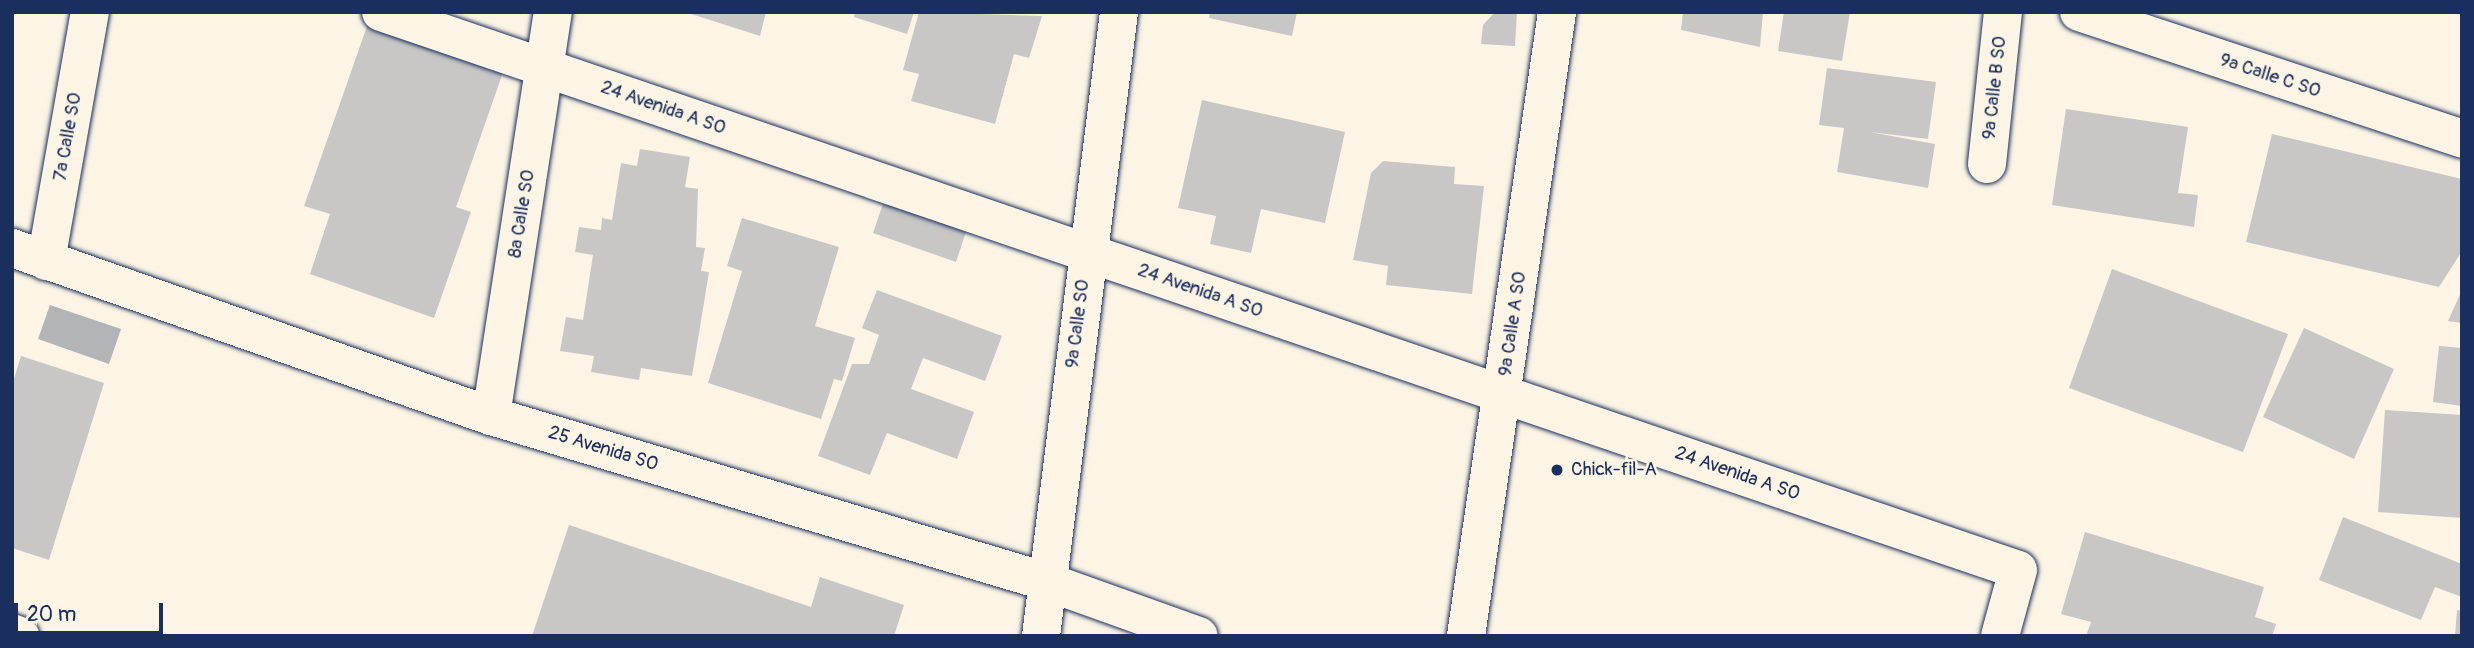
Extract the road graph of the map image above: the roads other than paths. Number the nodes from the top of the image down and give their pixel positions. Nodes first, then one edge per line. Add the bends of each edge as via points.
1 (90, 12) edge
2 (382, 12) edge
3 (553, 12) edge
4 (1119, 12) edge
5 (1557, 12) edge
6 (2003, 12) edge
7 (2079, 12) edge
8 (545, 68) junction
9 (2462, 139) edge
10 (1987, 164) dead end
11 (1086, 252) junction
12 (29, 255) edge
13 (1503, 394) junction
14 (491, 416) junction
15 (1048, 582) junction
16 (12, 633) edge
17 (20, 636) edge
18 (1041, 636) edge
19 (1199, 636) edge
20 (1466, 636) edge
21 (2000, 636) edge

1 - 12 street, 7a Calle SO
2 - 8 street, 24 Avenida A SO
3 - 8 street, 8a Calle SO
4 - 11 street, 9a Calle SO
5 - 13 street, 9a Calle A SO
6 - 10 street, 9a Calle B SO
7 - 9 street, 9a Calle C SO
8 - 11 street, 24 Avenida A SO
8 - 14 street, 8a Calle SO
11 - 13 street, 24 Avenida A SO
11 - 15 street, 9a Calle SO
12 - 14 street, 25 Avenida SO
13 - 20 street, 9a Calle A SO
13 - 21 street, 24 Avenida A SO via 2018,570
14 - 15 street, 25 Avenida SO
15 - 18 street, 9a Calle SO
15 - 19 street, 25 Avenida SO
16 - 17 street

